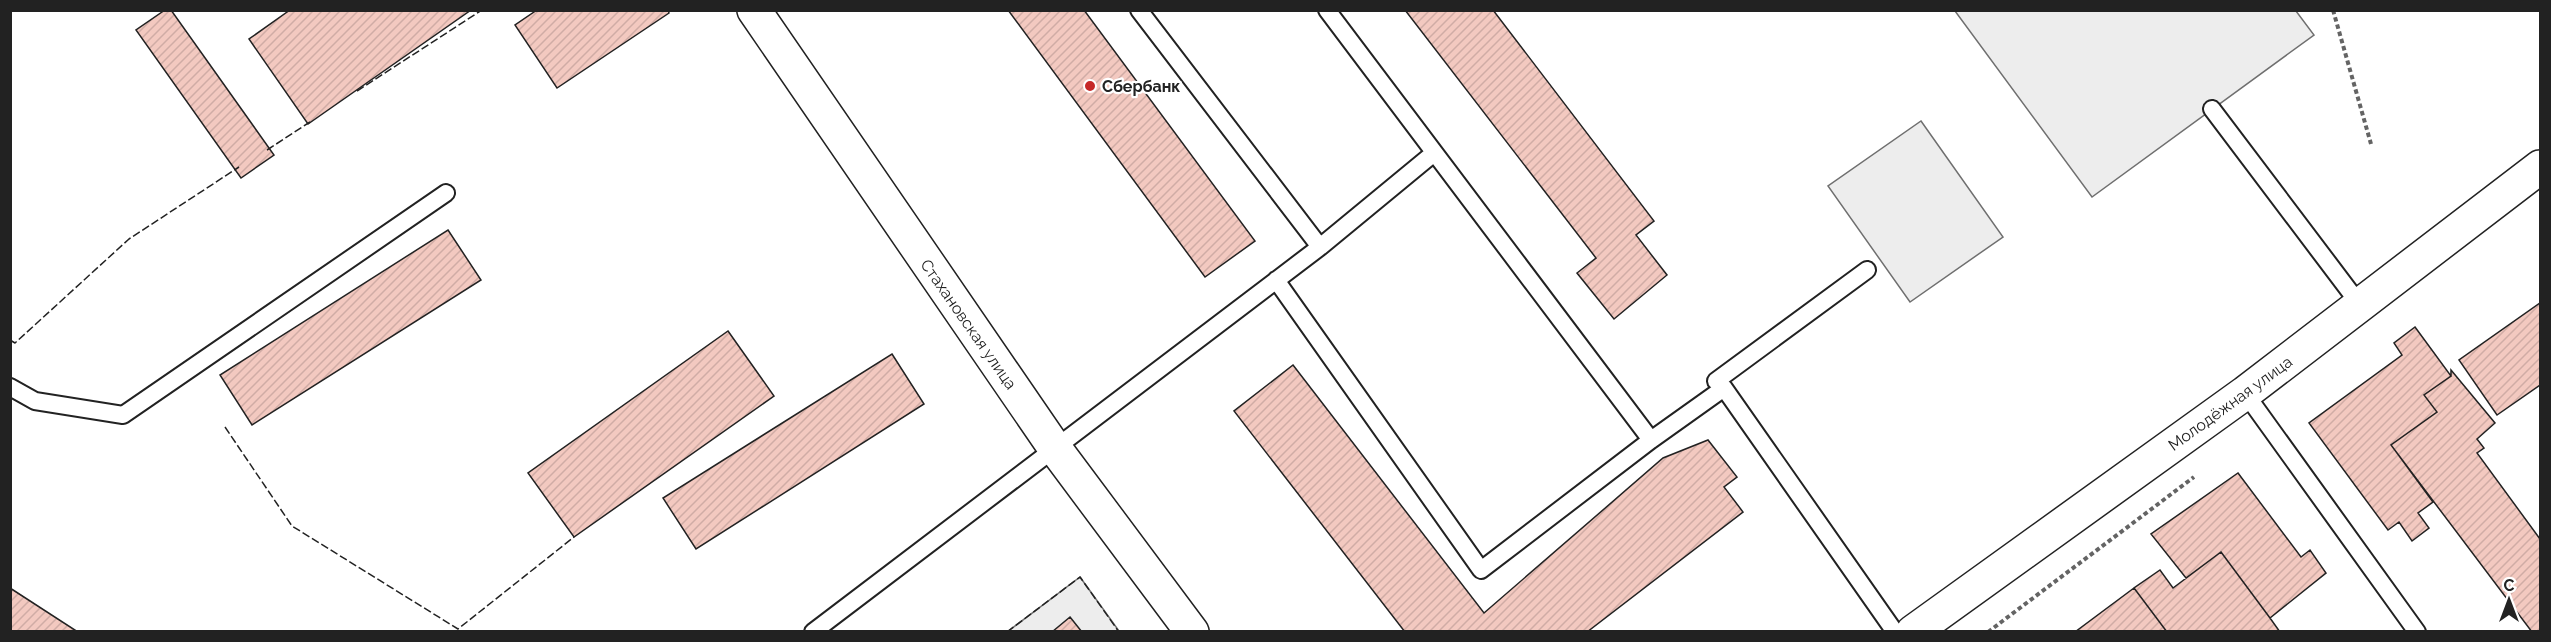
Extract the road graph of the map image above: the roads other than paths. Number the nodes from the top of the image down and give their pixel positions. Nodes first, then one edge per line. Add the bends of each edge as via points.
1 (754, 10) edge
2 (1139, 10) edge
3 (1327, 10) edge
4 (2212, 109) dead end
5 (1434, 153) junction
6 (2541, 167) edge
7 (446, 193) dead end
8 (1320, 247) junction
9 (1867, 270) dead end
10 (1276, 280) junction
11 (2360, 305) junction
12 (10, 387) edge
13 (1725, 388) junction
14 (2245, 393) junction
15 (1651, 441) junction
16 (1054, 447) junction
17 (813, 632) edge
18 (1192, 632) edge
19 (1895, 632) edge
20 (1913, 632) edge
21 (2417, 632) edge

1 - 16 street, Стахановская улица
2 - 8 lane
3 - 5 lane
4 - 11 lane
5 - 8 lane
5 - 15 lane
6 - 11 street, Молодёжная улица
7 - 12 lane via 123,415 35,401
8 - 10 lane
9 - 13 lane via 1716,381
10 - 15 lane via 1481,570
10 - 16 lane
11 - 14 street, Молодёжная улица
13 - 15 lane
13 - 19 lane
14 - 20 street, Молодёжная улица
14 - 21 lane
16 - 17 lane
16 - 18 street, Стахановская улица

